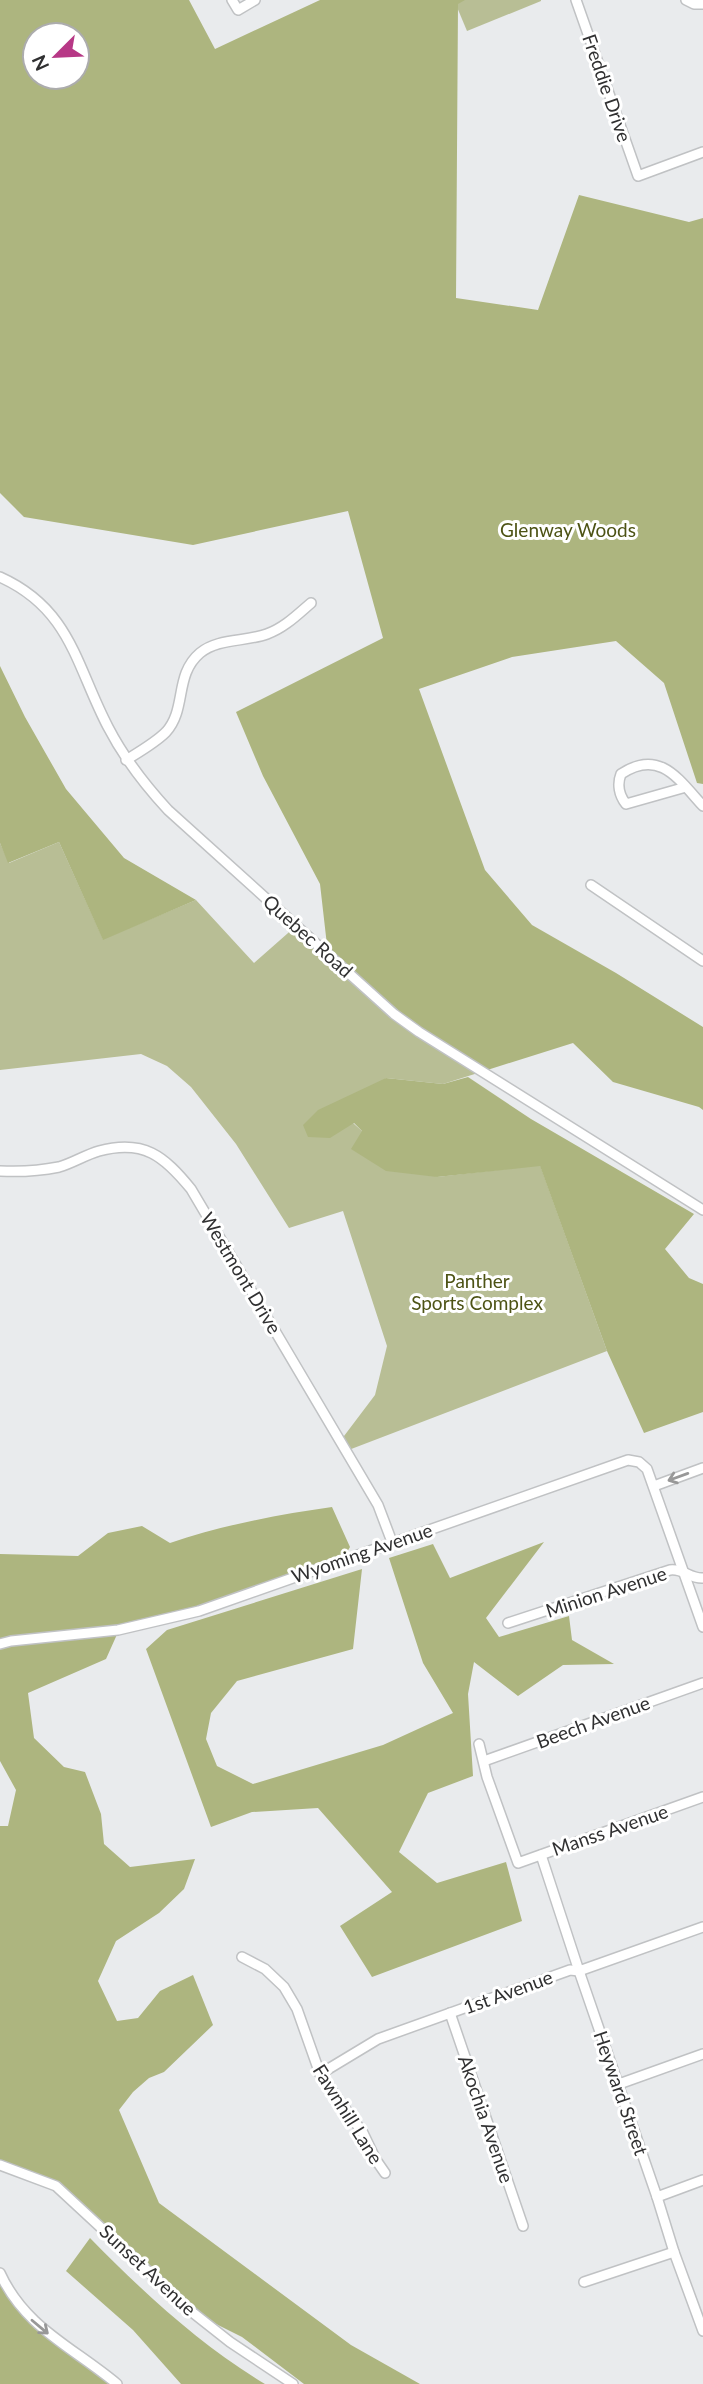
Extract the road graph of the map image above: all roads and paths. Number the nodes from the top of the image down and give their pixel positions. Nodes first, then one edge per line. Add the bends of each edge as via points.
1 (232, 0) edge
2 (256, 0) edge
3 (576, 0) edge
4 (686, 0) edge
5 (703, 4) edge
6 (703, 152) edge
7 (0, 577) edge
8 (311, 603) dead end
9 (126, 760) junction
10 (686, 787) junction
11 (703, 806) edge
12 (591, 885) dead end
13 (703, 961) edge
14 (0, 1171) edge
15 (703, 1210) edge
16 (703, 1468) edge
17 (654, 1486) junction
18 (391, 1542) junction
19 (684, 1571) junction
20 (703, 1578) edge
21 (508, 1623) dead end
22 (703, 1627) edge
23 (0, 1644) edge
24 (703, 1683) edge
25 (479, 1744) dead end
26 (484, 1760) junction
27 (703, 1797) edge
28 (541, 1854) junction
29 (703, 1927) edge
30 (242, 1956) dead end
31 (579, 1971) junction
32 (450, 2013) junction
33 (703, 2054) edge
34 (320, 2074) junction
35 (619, 2084) junction
36 (0, 2165) edge
37 (385, 2173) dead end
38 (703, 2180) edge
39 (657, 2197) junction
40 (523, 2226) dead end
41 (674, 2252) junction
42 (0, 2273) edge
43 (584, 2282) dead end
44 (703, 2295) edge
45 (692, 2299) junction
46 (703, 2332) edge
47 (117, 2384) edge
48 (293, 2384) edge

1 - 2 street via 237,10
3 - 6 street, Freddie Drive via 638,176
4 - 5 street
7 - 9 street, Quebec Road via 34,598 56,620
8 - 9 street via 277,630 217,644 200,653 184,674 177,709 166,732
9 - 15 street, Quebec Road via 168,810 394,1014
10 - 10 street via 673,772 653,765 640,764 619,779 626,804
10 - 11 street
12 - 13 street
14 - 18 street, Westmont Drive via 39,1170 123,1148 144,1150 166,1160 191,1189 341,1440 379,1505
16 -> 17 street
17 - 18 street, Wyoming Avenue via 643,1465 628,1460
17 - 19 street
18 - 23 street, Wyoming Avenue via 200,1611 118,1630
19 - 20 street, Minion Avenue
19 - 21 street, Minion Avenue via 670,1570
19 - 22 street
24 - 26 street, Beech Avenue
25 - 26 street
26 - 28 street, Manss Avenue via 518,1863
27 - 28 street, Manss Avenue
28 - 31 street, Heyward Street
29 - 31 street, 1st Avenue
30 - 34 street, Fawnhill Lane via 284,1987
31 - 32 street, 1st Avenue via 570,1970
31 - 35 street, Heyward Street
32 - 34 street, 1st Avenue via 378,2039
32 - 40 street, Akochia Avenue
33 - 35 street
34 - 37 street, Fawnhill Lane via 363,2133
35 - 39 street, Heyward Street
36 - 48 street, Sunset Avenue via 55,2186 192,2312
38 - 39 street
39 - 41 street, Heyward Street
41 - 43 street
41 - 45 street, Heyward Street
42 -> 47 street via 34,2323
44 - 45 street
45 - 46 street, Heyward Street

